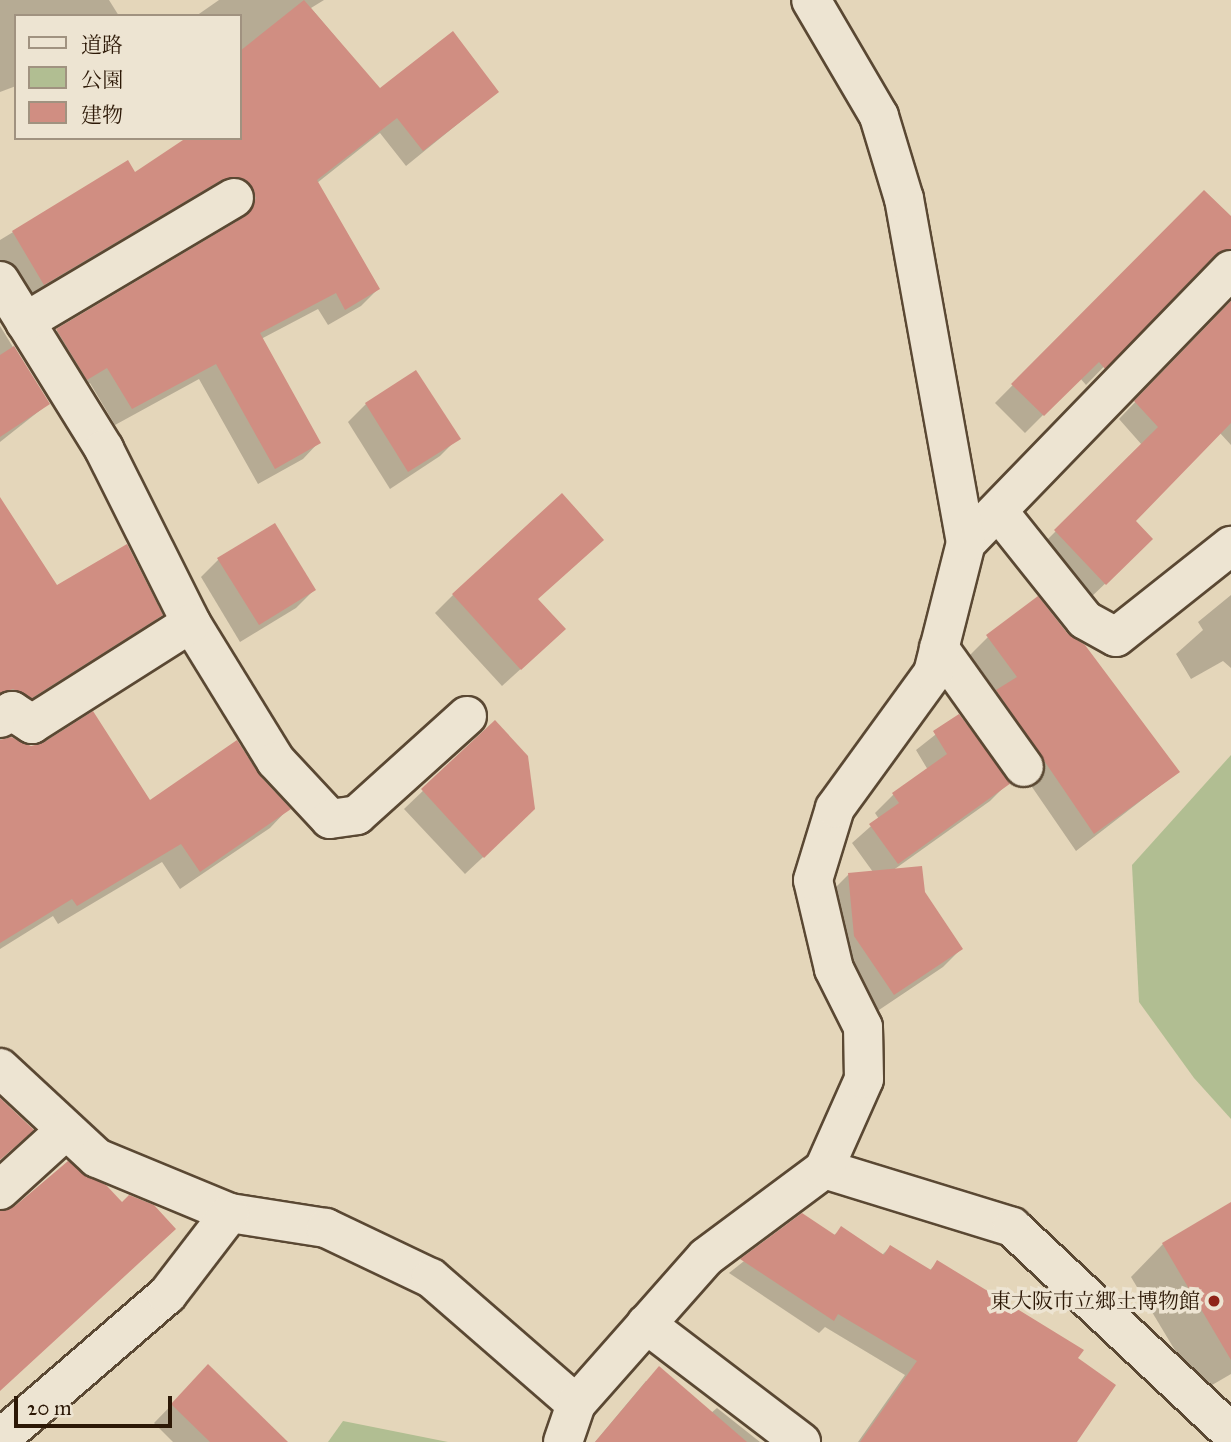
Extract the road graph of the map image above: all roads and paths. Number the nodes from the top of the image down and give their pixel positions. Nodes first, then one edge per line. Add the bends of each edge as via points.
1 (811, 0) edge
2 (234, 198) dead end
3 (1231, 270) edge
4 (0, 281) edge
5 (25, 322) junction
6 (998, 511) junction
7 (966, 544) junction
8 (1231, 546) edge
9 (191, 623) junction
10 (939, 648) junction
11 (467, 716) dead end
12 (0, 718) edge
13 (1024, 767) dead end
14 (9, 1077) edge
15 (66, 1130) junction
16 (824, 1169) junction
17 (0, 1190) edge
18 (230, 1213) junction
19 (646, 1324) junction
20 (576, 1404) junction
21 (1231, 1433) edge
22 (0, 1439) edge
23 (564, 1442) edge
24 (801, 1442) edge

1 - 7 street via 879,116 905,199
2 - 5 street
3 - 6 street
4 - 5 street
5 - 9 street via 104,449
6 - 7 street
6 - 8 street via 1085,620 1116,637
7 - 10 street
9 - 11 street via 276,761 330,819 357,815
9 - 12 street via 32,724 12,711
10 - 13 street
10 - 16 street via 933,673 835,808 813,880 834,969 863,1027 864,1079
14 - 15 street
15 - 17 street
15 - 18 street via 97,1158
16 - 19 street via 706,1257
16 - 21 street via 1012,1227
18 - 20 street via 326,1228 431,1278
18 - 22 street via 167,1295
19 - 20 street
19 - 24 street
20 - 23 street

